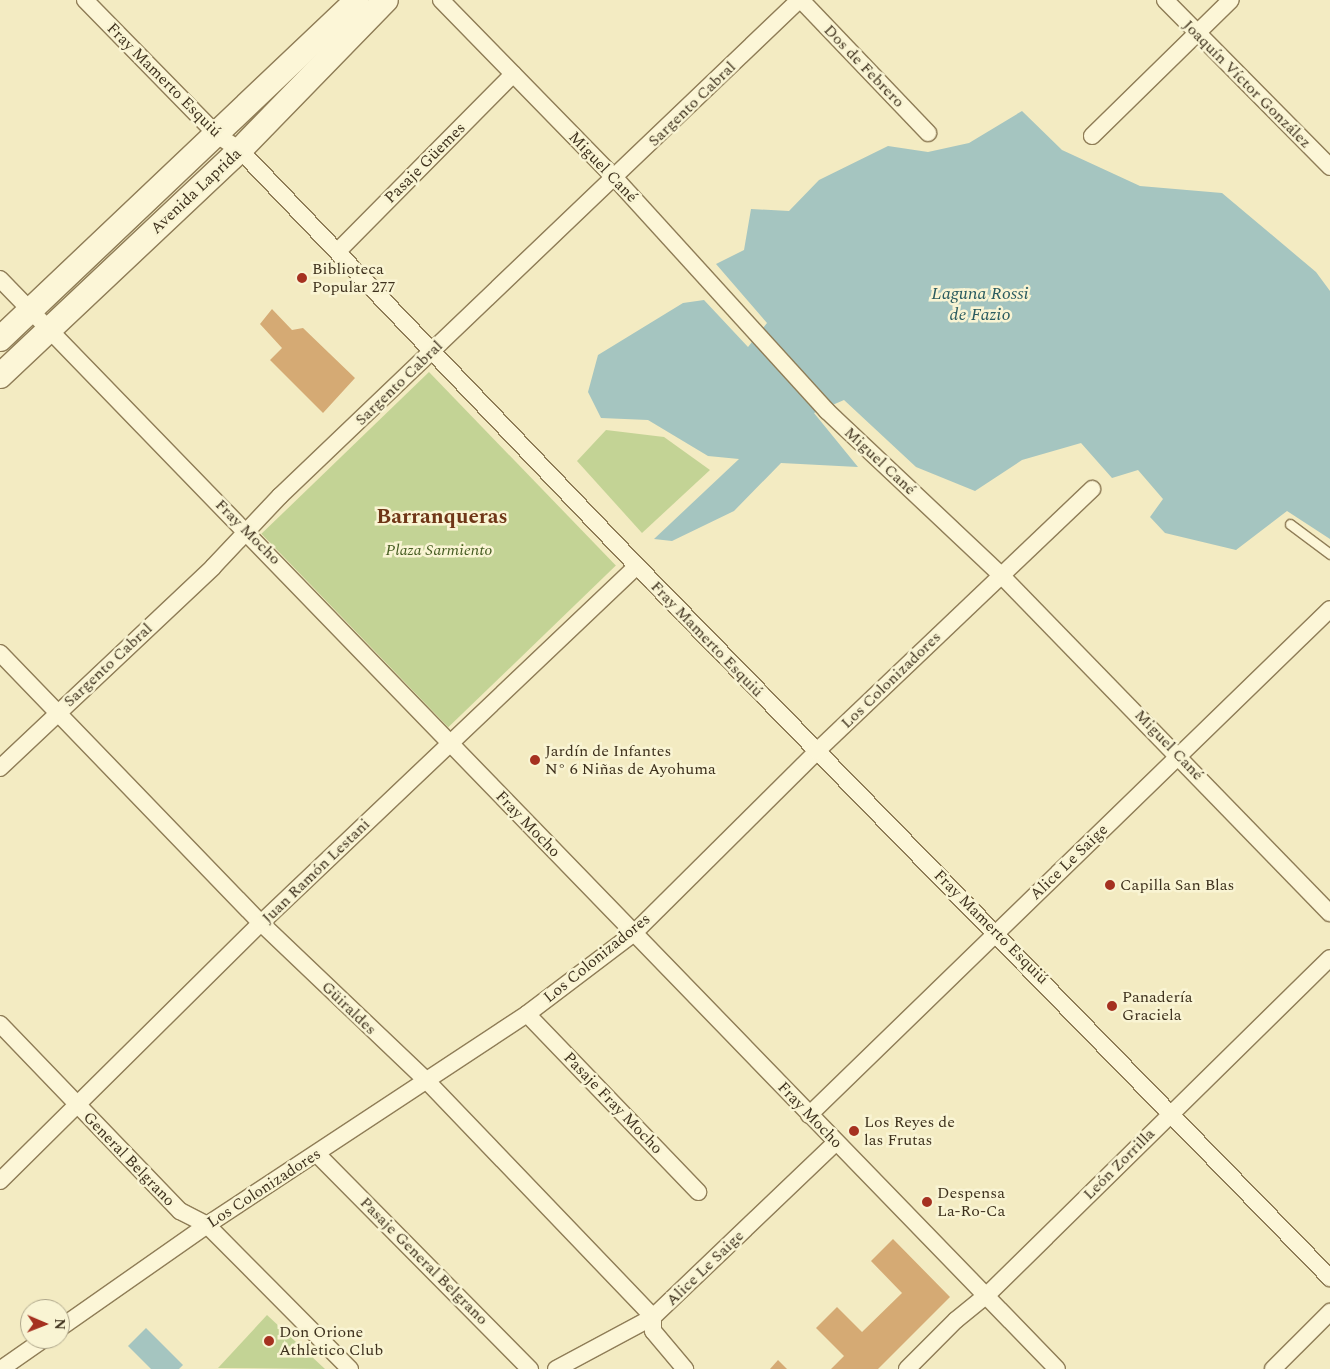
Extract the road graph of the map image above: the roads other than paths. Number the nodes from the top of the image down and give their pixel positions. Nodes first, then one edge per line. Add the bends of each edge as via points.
1 (85, 0) edge
2 (357, 0) edge
3 (386, 0) edge
4 (441, 0) edge
5 (800, 0) edge
6 (1164, 0) edge
7 (1231, 0) edge
8 (1197, 33) junction
9 (513, 74) junction
10 (928, 133) dead end
11 (217, 135) junction
12 (1092, 136) dead end
13 (240, 150) junction
14 (1330, 167) edge
15 (615, 178) junction
16 (338, 251) junction
17 (0, 279) edge
18 (30, 310) junction
19 (48, 330) junction
20 (0, 339) edge
21 (433, 351) junction
22 (0, 376) edge
23 (1092, 489) dead end
24 (1290, 524) dead end
25 (247, 532) junction
26 (1330, 554) edge
27 (637, 566) junction
28 (1000, 574) junction
29 (1330, 610) edge
30 (0, 653) edge
31 (58, 712) junction
32 (448, 743) junction
33 (817, 751) junction
34 (1180, 756) junction
35 (0, 768) edge
36 (1330, 912) edge
37 (262, 923) junction
38 (996, 931) junction
39 (634, 933) junction
40 (1330, 958) edge
41 (527, 1014) junction
42 (0, 1024) edge
43 (425, 1079) junction
44 (77, 1106) junction
45 (1172, 1112) junction
46 (810, 1115) junction
47 (836, 1142) junction
48 (317, 1154) junction
49 (0, 1181) edge
50 (698, 1192) dead end
51 (207, 1225) junction
52 (1330, 1278) edge
53 (986, 1296) junction
54 (1330, 1312) edge
55 (653, 1317) junction
56 (70, 1321) edge
57 (30, 1349) edge
58 (1, 1369) edge
59 (350, 1369) edge
60 (530, 1369) edge
61 (556, 1369) edge
62 (685, 1369) edge
63 (907, 1369) edge
64 (1057, 1369) edge
65 (1273, 1369) edge

1 - 11 street, Fray Mamerto Esquiú
2 - 11 main road, Avenida Laprida
3 - 13 main road, Avenida Laprida
4 - 9 street, Miguel Cané
5 - 10 street, Dos de Febrero
5 - 15 street, Sargento Cabral
6 - 8 street, Joaquín Víctor González
7 - 8 street
8 - 12 street
8 - 14 street, Joaquín Víctor González
9 - 15 street, Miguel Cané
9 - 16 street, Pasaje Güemes
11 - 13 street, Fray Mamerto Esquiú
11 - 18 main road, Avenida Laprida
13 - 16 street, Fray Mamerto Esquiú
13 - 19 main road, Avenida Laprida
15 - 21 street, Sargento Cabral
15 - 28 street, Miguel Cané via 827,411
16 - 21 street, Fray Mamerto Esquiú
17 - 18 street, Fray Mocho
18 - 19 street, Fray Mocho
18 - 20 main road, Avenida Laprida
19 - 22 main road, Avenida Laprida
19 - 25 street, Fray Mocho
21 - 25 street, Sargento Cabral
21 - 27 street, Fray Mamerto Esquiú
23 - 28 street, Los Colonizadores
24 - 26 lane
25 - 31 street, Sargento Cabral
25 - 32 street, Fray Mocho
27 - 32 street, Juan Ramón Lestani
27 - 33 street, Fray Mamerto Esquiú
28 - 33 street, Los Colonizadores
28 - 34 street, Miguel Cané
29 - 34 street, Alice Le Saige
30 - 31 street, Güiraldes
31 - 35 street, Sargento Cabral
31 - 37 street, Güiraldes
32 - 37 street, Juan Ramón Lestani
32 - 39 street, Fray Mocho
33 - 38 street, Fray Mamerto Esquiú
33 - 39 street, Los Colonizadores
34 - 36 street, Miguel Cané
34 - 38 street, Alice Le Saige
37 - 43 street, Güiraldes
37 - 44 street, Juan Ramón Lestani
38 - 45 street, Fray Mamerto Esquiú
38 - 46 street, Alice Le Saige
39 - 41 street, Los Colonizadores
39 - 46 street, Fray Mocho
40 - 45 street, León Zorrilla
41 - 43 street, Los Colonizadores
41 - 50 street, Pasaje Fray Mocho
42 - 44 street, General Belgrano
43 - 48 street, Los Colonizadores
43 - 55 street, Güiraldes
44 - 49 street, Juan Ramón Lestani
44 - 51 street, General Belgrano via 180,1212
45 - 52 street, Fray Mamerto Esquiú
45 - 53 street, León Zorrilla
46 - 47 street, Fray Mocho
47 - 53 street, Fray Mocho
47 - 55 street, Alice Le Saige
48 - 51 street, Los Colonizadores
48 - 60 street, Pasaje General Belgrano
51 - 56 street, Los Colonizadores
51 - 59 street, General Belgrano
53 - 63 street, León Zorrilla via 956,1320
53 - 64 street, Fray Mocho
54 - 65 street
55 - 61 street, Alice Le Saige
55 - 62 street, Güiraldes via 653,1331
57 - 58 street

